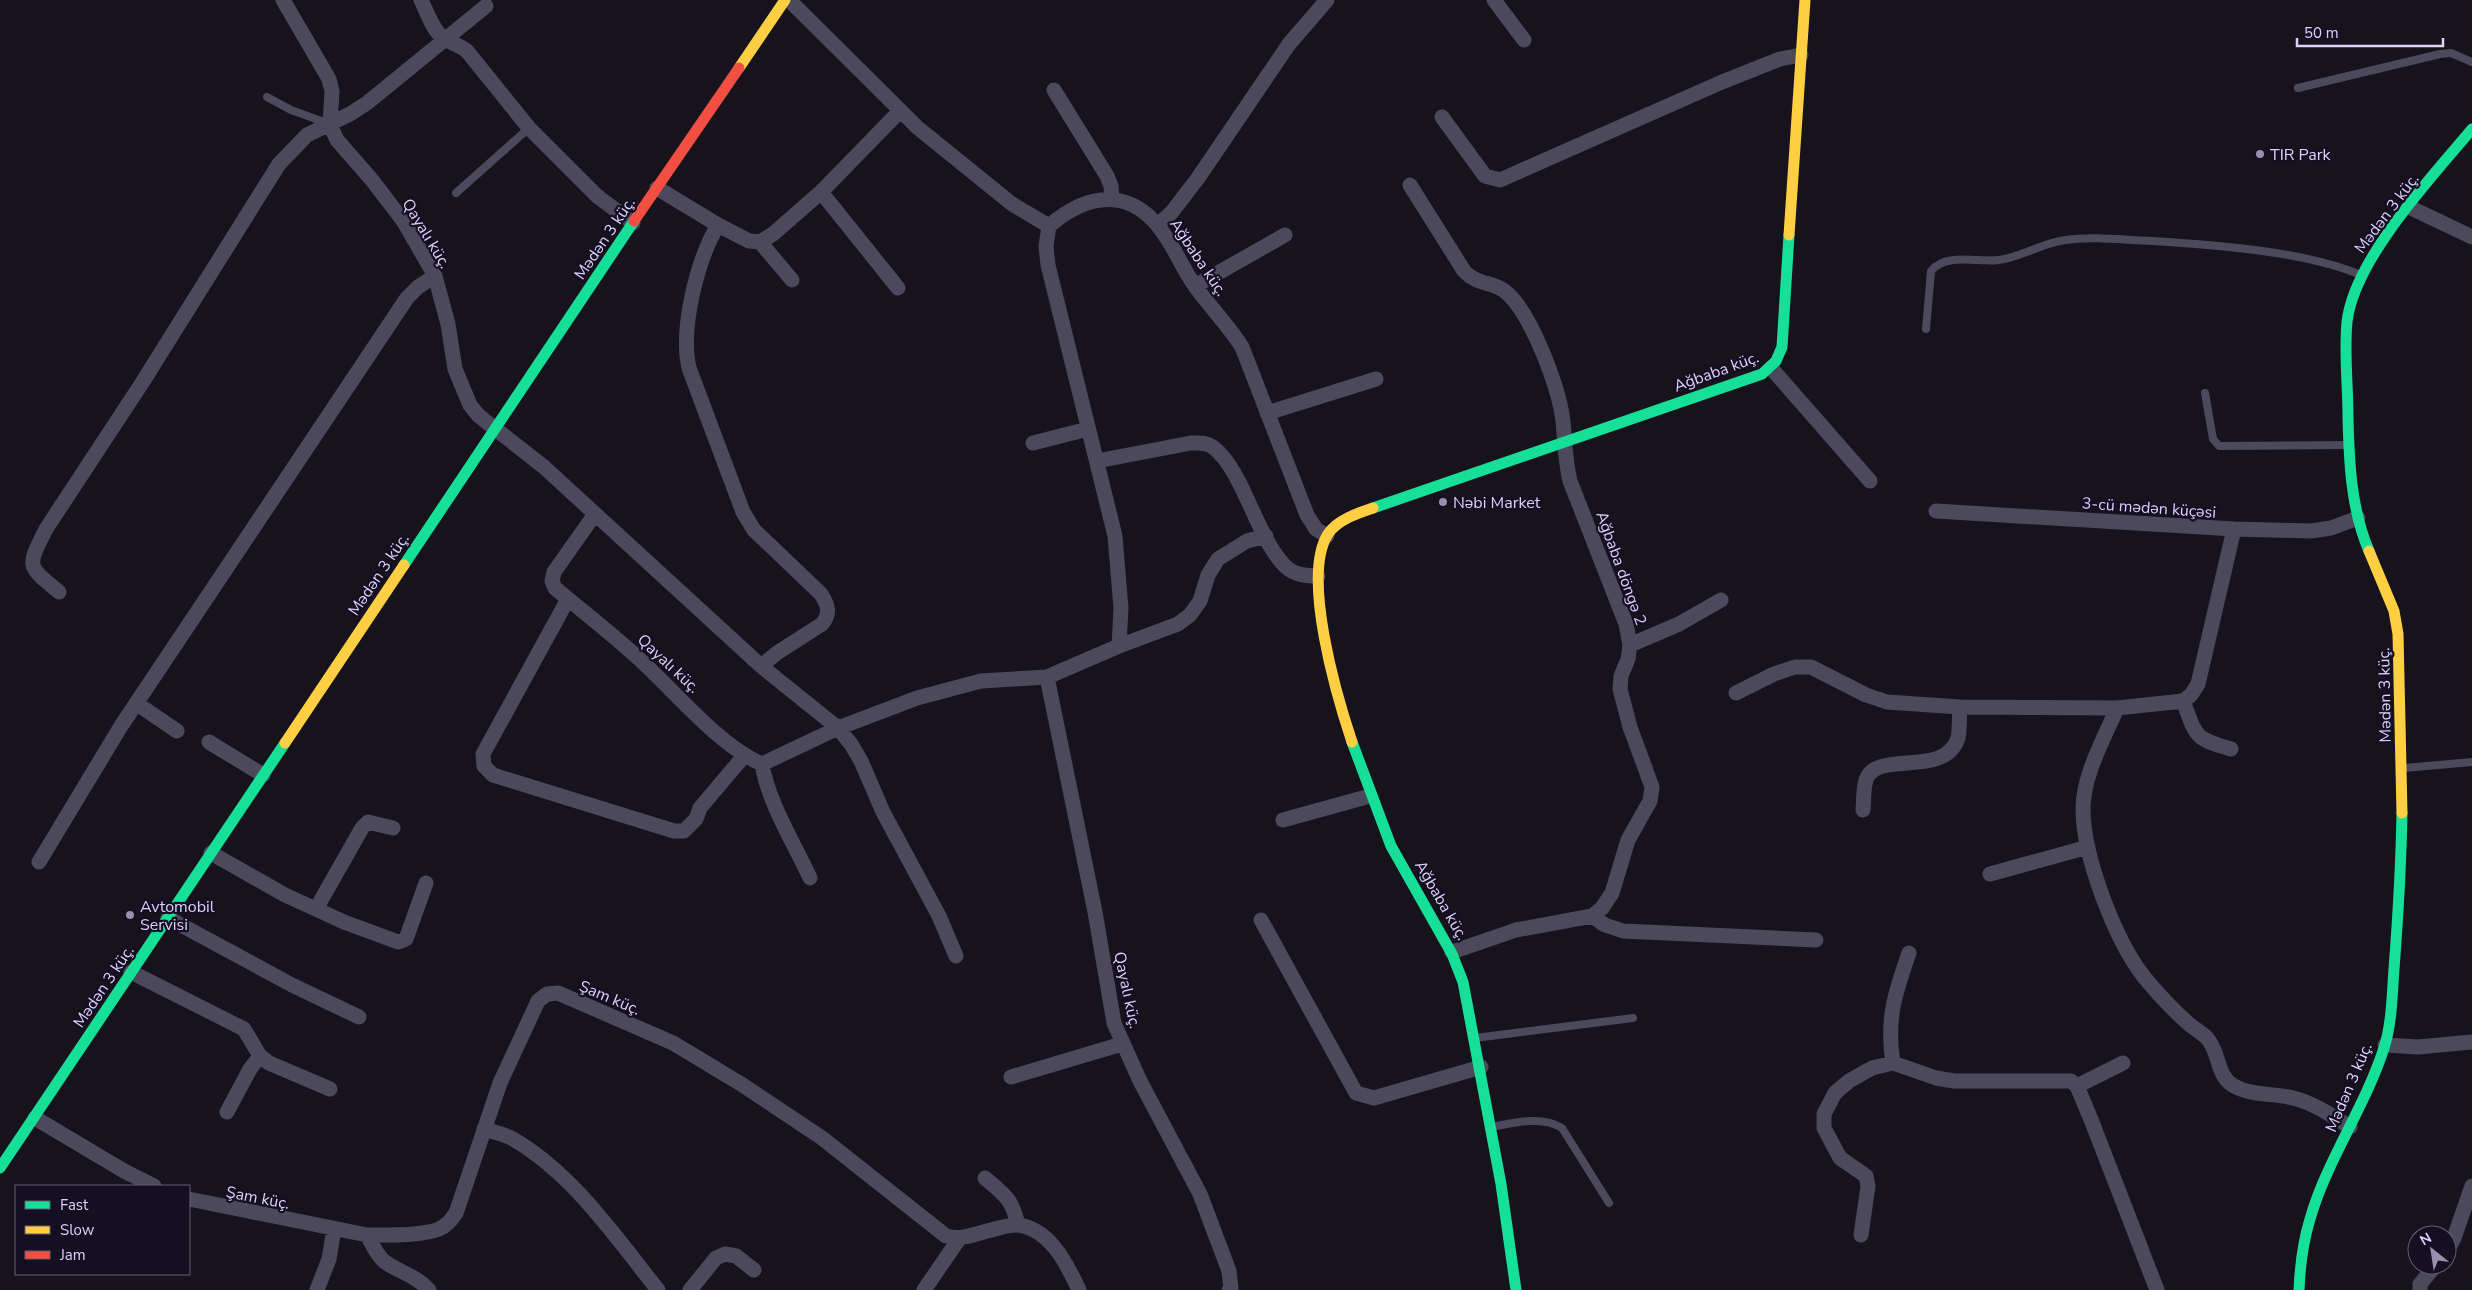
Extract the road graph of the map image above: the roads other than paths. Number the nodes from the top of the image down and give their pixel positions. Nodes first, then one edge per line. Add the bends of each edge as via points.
1 (282, 0) edge
2 (421, 0) edge
3 (787, 0) edge
4 (1327, 0) edge
5 (1494, 0) edge
6 (1805, 0) edge
7 (486, 6) dead end
8 (445, 39) junction
9 (1524, 40) dead end
10 (1801, 55) junction
11 (2472, 62) edge
12 (2298, 88) dead end
13 (1054, 90) dead end
14 (267, 97) dead end
15 (899, 112) junction
16 (1442, 117) dead end
17 (330, 125) junction
18 (529, 128) junction
19 (2472, 129) edge
20 (1410, 185) dead end
21 (657, 188) junction
22 (821, 192) junction
23 (456, 193) dead end
24 (1112, 199) junction
25 (2409, 207) junction
26 (633, 223) junction
27 (1158, 225) junction
28 (718, 226) junction
29 (1049, 226) junction
30 (1285, 235) dead end
31 (2472, 237) edge
32 (760, 242) junction
33 (2362, 275) junction
34 (436, 276) junction
35 (792, 280) dead end
36 (1195, 286) junction
37 (898, 288) dead end
38 (1926, 329) dead end
39 (1772, 368) junction
40 (1376, 379) dead end
41 (2205, 393) dead end
42 (1267, 413) junction
43 (495, 429) junction
44 (1088, 429) junction
45 (1033, 443) dead end
46 (1563, 443) junction
47 (2348, 445) junction
48 (1097, 461) junction
49 (1870, 482) dead end
50 (1936, 511) dead end
51 (595, 514) junction
52 (2358, 518) junction
53 (2234, 529) junction
54 (1266, 536) junction
55 (1328, 536) junction
56 (1318, 576) junction
57 (59, 592) dead end
58 (568, 599) junction
59 (1721, 600) dead end
60 (1630, 645) junction
61 (1119, 646) junction
62 (761, 666) junction
63 (1046, 677) junction
64 (1736, 694) dead end
65 (2183, 701) junction
66 (136, 703) junction
67 (1960, 707) junction
68 (2116, 708) junction
69 (838, 728) junction
70 (177, 731) dead end
71 (209, 742) dead end
72 (2231, 749) dead end
73 (744, 756) junction
74 (2472, 762) edge
75 (762, 764) junction
76 (2402, 768) junction
77 (263, 775) junction
78 (1370, 796) junction
79 (1863, 810) dead end
80 (1284, 820) dead end
81 (393, 828) dead end
82 (2088, 846) junction
83 (211, 853) junction
84 (39, 862) dead end
85 (1990, 874) dead end
86 (810, 878) dead end
87 (426, 883) dead end
88 (316, 909) junction
89 (1592, 916) junction
90 (168, 918) junction
91 (1261, 920) dead end
92 (1816, 940) dead end
93 (1452, 952) junction
94 (1909, 953) dead end
95 (956, 956) dead end
96 (131, 972) junction
97 (359, 1017) dead end
98 (1633, 1018) dead end
99 (1475, 1038) junction
100 (2472, 1042) edge
101 (1122, 1044) junction
102 (2385, 1046) junction
103 (260, 1056) junction
104 (1893, 1063) junction
105 (2123, 1063) dead end
106 (1481, 1067) junction
107 (1011, 1077) dead end
108 (2077, 1086) junction
109 (330, 1089) dead end
110 (227, 1112) dead end
111 (34, 1118) junction
112 (2350, 1126) junction
113 (1491, 1127) junction
114 (484, 1129) junction
115 (0, 1168) edge
116 (985, 1178) dead end
117 (152, 1185) edge
118 (2472, 1186) edge
119 (190, 1199) edge
120 (1609, 1203) dead end
121 (1018, 1225) junction
122 (334, 1229) junction
123 (2457, 1229) edge
124 (367, 1235) junction
125 (1862, 1235) dead end
126 (959, 1239) junction
127 (754, 1270) dead end
128 (2428, 1275) edge
129 (317, 1290) edge
130 (429, 1290) edge
131 (658, 1290) edge
132 (690, 1290) edge
133 (924, 1290) edge
134 (1079, 1290) edge
135 (1229, 1290) edge
136 (1516, 1290) edge
137 (2157, 1290) edge
138 (2299, 1290) edge
139 (2420, 1290) edge

1 - 17 street via 329,79 332,91
2 - 8 street via 436,30
3 - 15 street
3 - 21 street, Mədən 3 küç.
4 - 27 street via 1289,44 1198,178
5 - 9 street
6 - 10 street, Ağbaba küç.
7 - 8 street
8 - 17 street via 367,102
8 - 18 street via 467,51
10 - 16 street via 1780,59 1722,82 1500,180 1485,176
10 - 39 street, Ağbaba küç. via 1782,347
11 - 12 lane via 2451,53 2440,54
13 - 24 street via 1107,176
14 - 17 lane
15 - 22 street
15 - 29 street via 1012,204
17 - 34 street, Qayalı küç. via 345,150 404,222
17 - 57 street via 307,135 279,164 46,529 31,565 34,572
18 - 23 lane
18 - 26 street via 597,196
19 - 25 street, Mədən 3 küç.
20 - 46 street, Ağbaba döngə 2 via 1472,280 1506,291 1518,304 1558,391
21 - 26 street, Mədən 3 küç.
21 - 28 street
22 - 32 street
22 - 37 street
24 - 27 street, Ağbaba küç. via 1128,203
24 - 29 street, Ağbaba küç. via 1088,201 1068,210
25 - 31 street
25 - 33 street, Mədən 3 küç. via 2373,254
26 - 43 street, Mədən 3 küç.
27 - 36 street, Ağbaba küç.
28 - 32 street via 749,241
28 - 62 street via 703,256 688,319 686,357 689,368 743,512 754,530 821,594 828,605 827,617 822,624
29 - 44 street via 1048,265
30 - 36 street
32 - 35 street
33 - 38 lane via 2327,263 2188,243 2088,238 2062,240 1999,260 1944,261 1936,265 1931,271
33 - 47 street, Mədən 3 küç. via 2346,321
34 - 43 street, Qayalı küç. via 462,389 479,416
34 - 66 street via 407,298
36 - 42 street, Ağbaba küç. via 1242,347
39 - 46 street, Ağbaba küç. via 1757,377
39 - 49 street
40 - 42 street
41 - 47 lane via 2213,439 2219,446
42 - 55 street, Ağbaba küç. via 1306,515 1316,529
43 - 51 street, Qayalı küç. via 544,467
43 - 77 street, Mədən 3 küç.
44 - 45 street
44 - 48 street
46 - 55 street, Ağbaba küç. via 1360,512 1340,522
46 - 60 street, Ağbaba döngə 2 via 1570,481 1626,624
47 - 52 street, Mədən 3 küç. via 2352,495
48 - 54 street via 1203,442 1228,462
48 - 61 street via 1118,561
50 - 53 street, 3-cü mədən küçəsi
51 - 58 street, Qayalı küç. via 554,572 552,581 555,588
51 - 62 street, Qayalı küç.
52 - 53 street, 3-cü mədən küçəsi via 2311,531
52 - 76 street, Mədən 3 küç. via 2390,598 2397,627
53 - 65 street via 2198,684
54 - 56 street via 1285,566 1300,575
54 - 61 street via 1239,545 1218,559 1208,575 1200,601 1178,624
55 - 56 street, Ağbaba küç. via 1321,553
56 - 78 street, Ağbaba küç. via 1324,639
58 - 73 street, Qayalı küç. via 637,656
58 - 73 street via 483,754 484,766 493,775 674,831 684,831
59 - 60 street via 1679,624
60 - 89 street, Ağbaba döngə 2 via 1620,689 1652,787 1650,801 1628,840 1612,893
61 - 63 street
62 - 69 street, Qayalı küç.
63 - 69 street via 981,681 946,689
63 - 101 street, Qayalı küç. via 1095,912 1108,995
64 - 67 street via 1774,674 1795,667 1811,667 1866,695 1888,702
65 - 68 street
65 - 72 street via 2195,732 2204,741
66 - 70 street
66 - 84 street
67 - 68 street
67 - 79 street via 1958,738 1950,751 1941,759 1883,766 1872,771 1866,779
68 - 82 street via 2085,793 2083,808
69 - 75 street
69 - 95 street, Qayalı küç. via 861,761 882,812 931,900
71 - 77 street
73 - 75 street, Qayalı küç.
74 - 76 lane
75 - 86 street via 764,778
76 - 102 street, Mədən 3 küç. via 2401,885
77 - 83 street, Mədən 3 küç.
78 - 80 street
78 - 93 street, Ağbaba küç. via 1391,847
81 - 88 street via 368,822 362,828
82 - 85 street
82 - 112 street via 2108,910 2126,952 2168,1003 2212,1044 2226,1080 2235,1087 2292,1097 2314,1105
83 - 88 street
83 - 90 street, Mədən 3 küç.
87 - 88 street via 410,932 406,939 398,942
89 - 92 street via 1623,932
89 - 93 street via 1516,930
90 - 96 street, Mədən 3 küç.
90 - 97 street
91 - 106 street via 1356,1092 1374,1098
93 - 99 street, Ağbaba küç. via 1460,969
94 - 104 street via 1893,1000 1890,1045
96 - 103 street via 244,1029
96 - 111 street, Mədən 3 küç.
98 - 99 lane
99 - 106 street, Ağbaba küç.
100 - 102 street via 2418,1047
101 - 107 street
101 - 135 street, Qayalı küç. via 1200,1194 1230,1271
102 - 112 street, Mədən 3 küç. via 2374,1078
103 - 109 street
103 - 110 street
104 - 108 street via 1954,1081 2063,1080
104 - 125 street via 1872,1068 1849,1081 1835,1093 1824,1114 1824,1128 1831,1145 1840,1158 1866,1176 1868,1186
105 - 108 street
106 - 113 street, Ağbaba küç.
108 - 137 street
111 - 115 street, Mədən 3 küç.
111 - 117 street
112 - 138 street, Mədən 3 küç. via 2310,1219
113 - 120 lane via 1544,1120 1562,1128
113 - 136 street, Ağbaba küç.
114 - 124 street, Şam küç. via 456,1213 450,1222 431,1231
114 - 126 street, Şam küç. via 500,1083 538,1000 547,994 558,993 673,1043 741,1084 822,1138 946,1236
114 - 131 street via 511,1138 540,1156 590,1206
116 - 121 street via 1014,1207
118 - 123 street
119 - 122 street, Şam küç.
121 - 126 street
121 - 134 street via 1039,1232 1054,1247
122 - 124 street, Şam küç.
122 - 129 street
124 - 130 street via 385,1262 407,1272
126 - 133 street
127 - 132 street via 736,1256 725,1254 716,1258
128 - 139 street via 2420,1284

